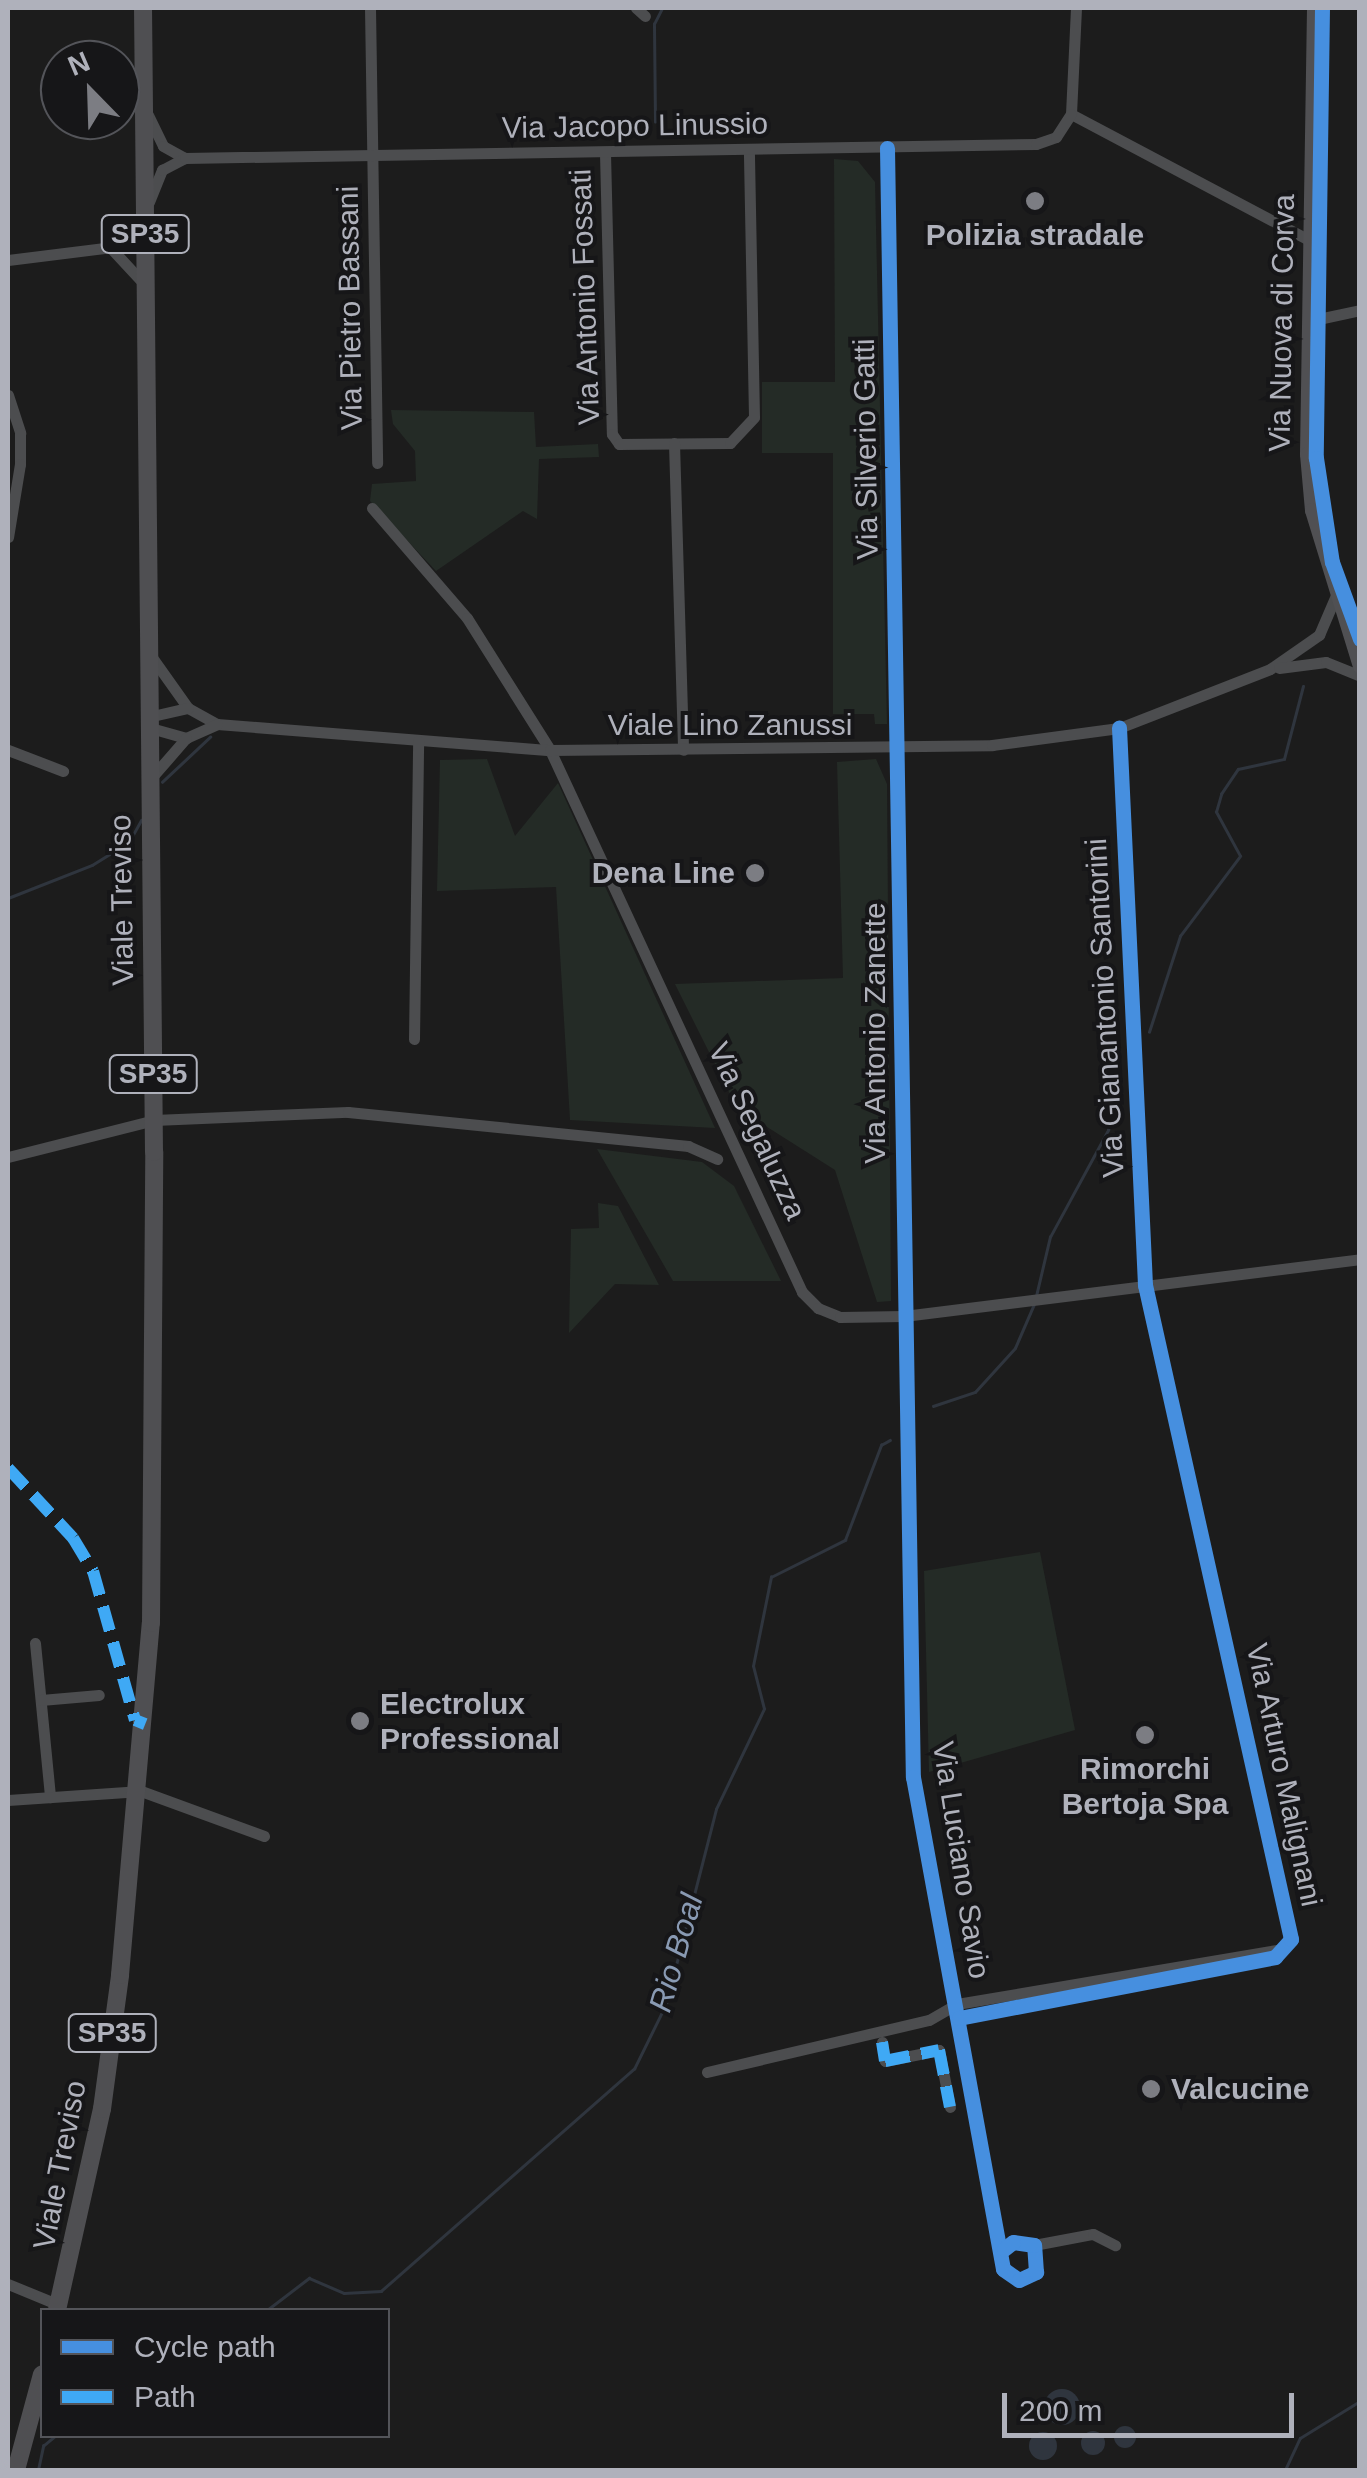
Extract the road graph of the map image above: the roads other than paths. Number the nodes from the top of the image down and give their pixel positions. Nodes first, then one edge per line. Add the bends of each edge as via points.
1 (143, 8) edge
2 (370, 8) edge
3 (1076, 8) edge
4 (1314, 8) edge
5 (144, 102) junction
6 (1071, 114) junction
7 (887, 148) junction
8 (750, 150) junction
9 (170, 152) junction
10 (372, 152) junction
11 (605, 153) junction
12 (145, 158) junction
13 (185, 158) junction
14 (167, 166) junction
15 (145, 212) junction
16 (1309, 240) junction
17 (145, 243) junction
18 (108, 245) junction
19 (8, 260) edge
20 (146, 284) junction
21 (1360, 310) edge
22 (1309, 321) junction
23 (8, 396) edge
24 (674, 443) junction
25 (377, 463) dead end
26 (372, 508) dead end
27 (8, 537) edge
28 (1337, 593) junction
29 (1319, 635) junction
30 (1351, 639) junction
31 (146, 649) junction
32 (1326, 662) junction
33 (1360, 666) edge
34 (1270, 669) junction
35 (1360, 676) edge
36 (188, 708) junction
37 (147, 722) junction
38 (217, 724) junction
39 (1119, 728) junction
40 (186, 738) junction
41 (418, 741) junction
42 (900, 749) junction
43 (8, 750) edge
44 (550, 750) junction
45 (683, 750) junction
46 (64, 771) dead end
47 (148, 783) junction
48 (414, 1039) dead end
49 (154, 1120) junction
50 (8, 1157) edge
51 (716, 1159) dead end
52 (1360, 1258) edge
53 (1145, 1286) junction
54 (904, 1316) junction
55 (35, 1643) dead end
56 (99, 1696) dead end
57 (41, 1700) junction
58 (141, 1791) junction
59 (50, 1796) junction
60 (8, 1800) edge
61 (264, 1836) dead end
62 (1283, 1949) junction
63 (956, 2004) junction
64 (930, 2020) junction
65 (960, 2021) junction
66 (882, 2042) dead end
67 (707, 2072) dead end
68 (950, 2107) dead end
69 (1115, 2244) dead end
70 (1008, 2245) junction
71 (1034, 2245) junction
72 (8, 2284) edge
73 (58, 2308) edge
74 (40, 2382) edge
75 (16, 2470) edge

1 - 5 main road, Viale Treviso / SP35
2 - 10 street, Via Pietro Bassani
3 - 6 street
4 - 16 main road, Via Nuova di Corva
5 - 9 street
5 - 12 main road, Viale Treviso / SP35
6 - 7 street, Via Jacopo Linussio via 1056,138 1036,144
6 - 16 street
7 - 8 street, Via Jacopo Linussio
7 - 42 street, Via Silverio Gatti
8 - 11 street, Via Jacopo Linussio
8 - 24 street via 754,417 730,443
9 - 12 street
9 - 13 street
10 - 11 street, Via Jacopo Linussio
10 - 13 street, Via Jacopo Linussio
10 - 25 street, Via Pietro Bassani
11 - 24 street, Via Antonio Fossati via 609,423 619,444
12 - 14 street
12 - 15 main road, Viale Treviso / SP35
13 - 14 street
14 - 15 street
15 - 17 main road, Viale Treviso / SP35
16 - 22 main road, Via Nuova di Corva
17 - 18 street
17 - 20 main road, Viale Treviso / SP35
18 - 19 street
18 - 20 street
20 - 31 main road, Viale Treviso / SP35
21 - 22 street
22 - 28 main road, Via Nuova di Corva via 1312,510
23 - 27 street via 20,464
24 - 45 street
26 - 44 street, Via Segaluzza via 467,618
28 - 29 street
28 - 30 main road, Via Nuova di Corva
29 - 30 street
29 - 34 street, Viale Lino Zanussi
30 - 32 street, Viale Lino Zanussi
30 - 33 main road, Via Nuova di Corva
31 - 36 street, Viale Lino Zanussi
31 - 37 main road, Viale Treviso / SP35
32 - 34 street, Viale Lino Zanussi
32 - 35 street, Viale Lino Zanussi
34 - 39 street, Viale Lino Zanussi
36 - 37 street
36 - 38 street, Viale Lino Zanussi
37 - 40 street
37 - 47 main road, Viale Treviso / SP35
38 - 40 street, Viale Lino Zanussi
38 - 41 street, Viale Lino Zanussi
39 - 42 street, Viale Lino Zanussi
39 - 53 street, Via Gianantonio Santorini
40 - 47 street, Viale Lino Zanussi
41 - 44 street, Viale Lino Zanussi
41 - 48 street
42 - 45 street, Viale Lino Zanussi
42 - 54 street, Via Antonio Zanette
43 - 46 street
44 - 45 street, Viale Lino Zanussi
44 - 54 street, Via Segaluzza via 802,1292 840,1317
47 - 49 main road, Viale Treviso / SP35
49 - 50 street
49 - 51 street via 348,1112 688,1146
49 - 58 main road, Viale Treviso / SP35 via 150,1623
52 - 53 street, Via Segaluzza
53 - 54 street, Via Segaluzza
53 - 62 street, Via Arturo Malignani via 1291,1939
54 - 63 street, Via Luciano Savio via 913,1777
55 - 57 street
56 - 57 street
57 - 59 street
58 - 59 street
58 - 61 street
58 - 73 main road, Viale Treviso / SP35 via 102,2109
59 - 60 street
62 - 63 street, Via Arturo Malignani
62 - 65 street, Via Arturo Malignani via 1275,1957
63 - 64 street, Via Luciano Savio
63 - 65 street, Via Luciano Savio
64 - 65 street, Via Luciano Savio
64 - 67 street, Via Luciano Savio
65 - 70 street, Via Luciano Savio
66 - 68 street via 885,2060 939,2050
69 - 71 street via 1093,2234
70 - 71 street
70 - 71 street, Via Luciano Savio via 1003,2269 1018,2280 1040,2264
72 - 73 street
74 - 75 main road

